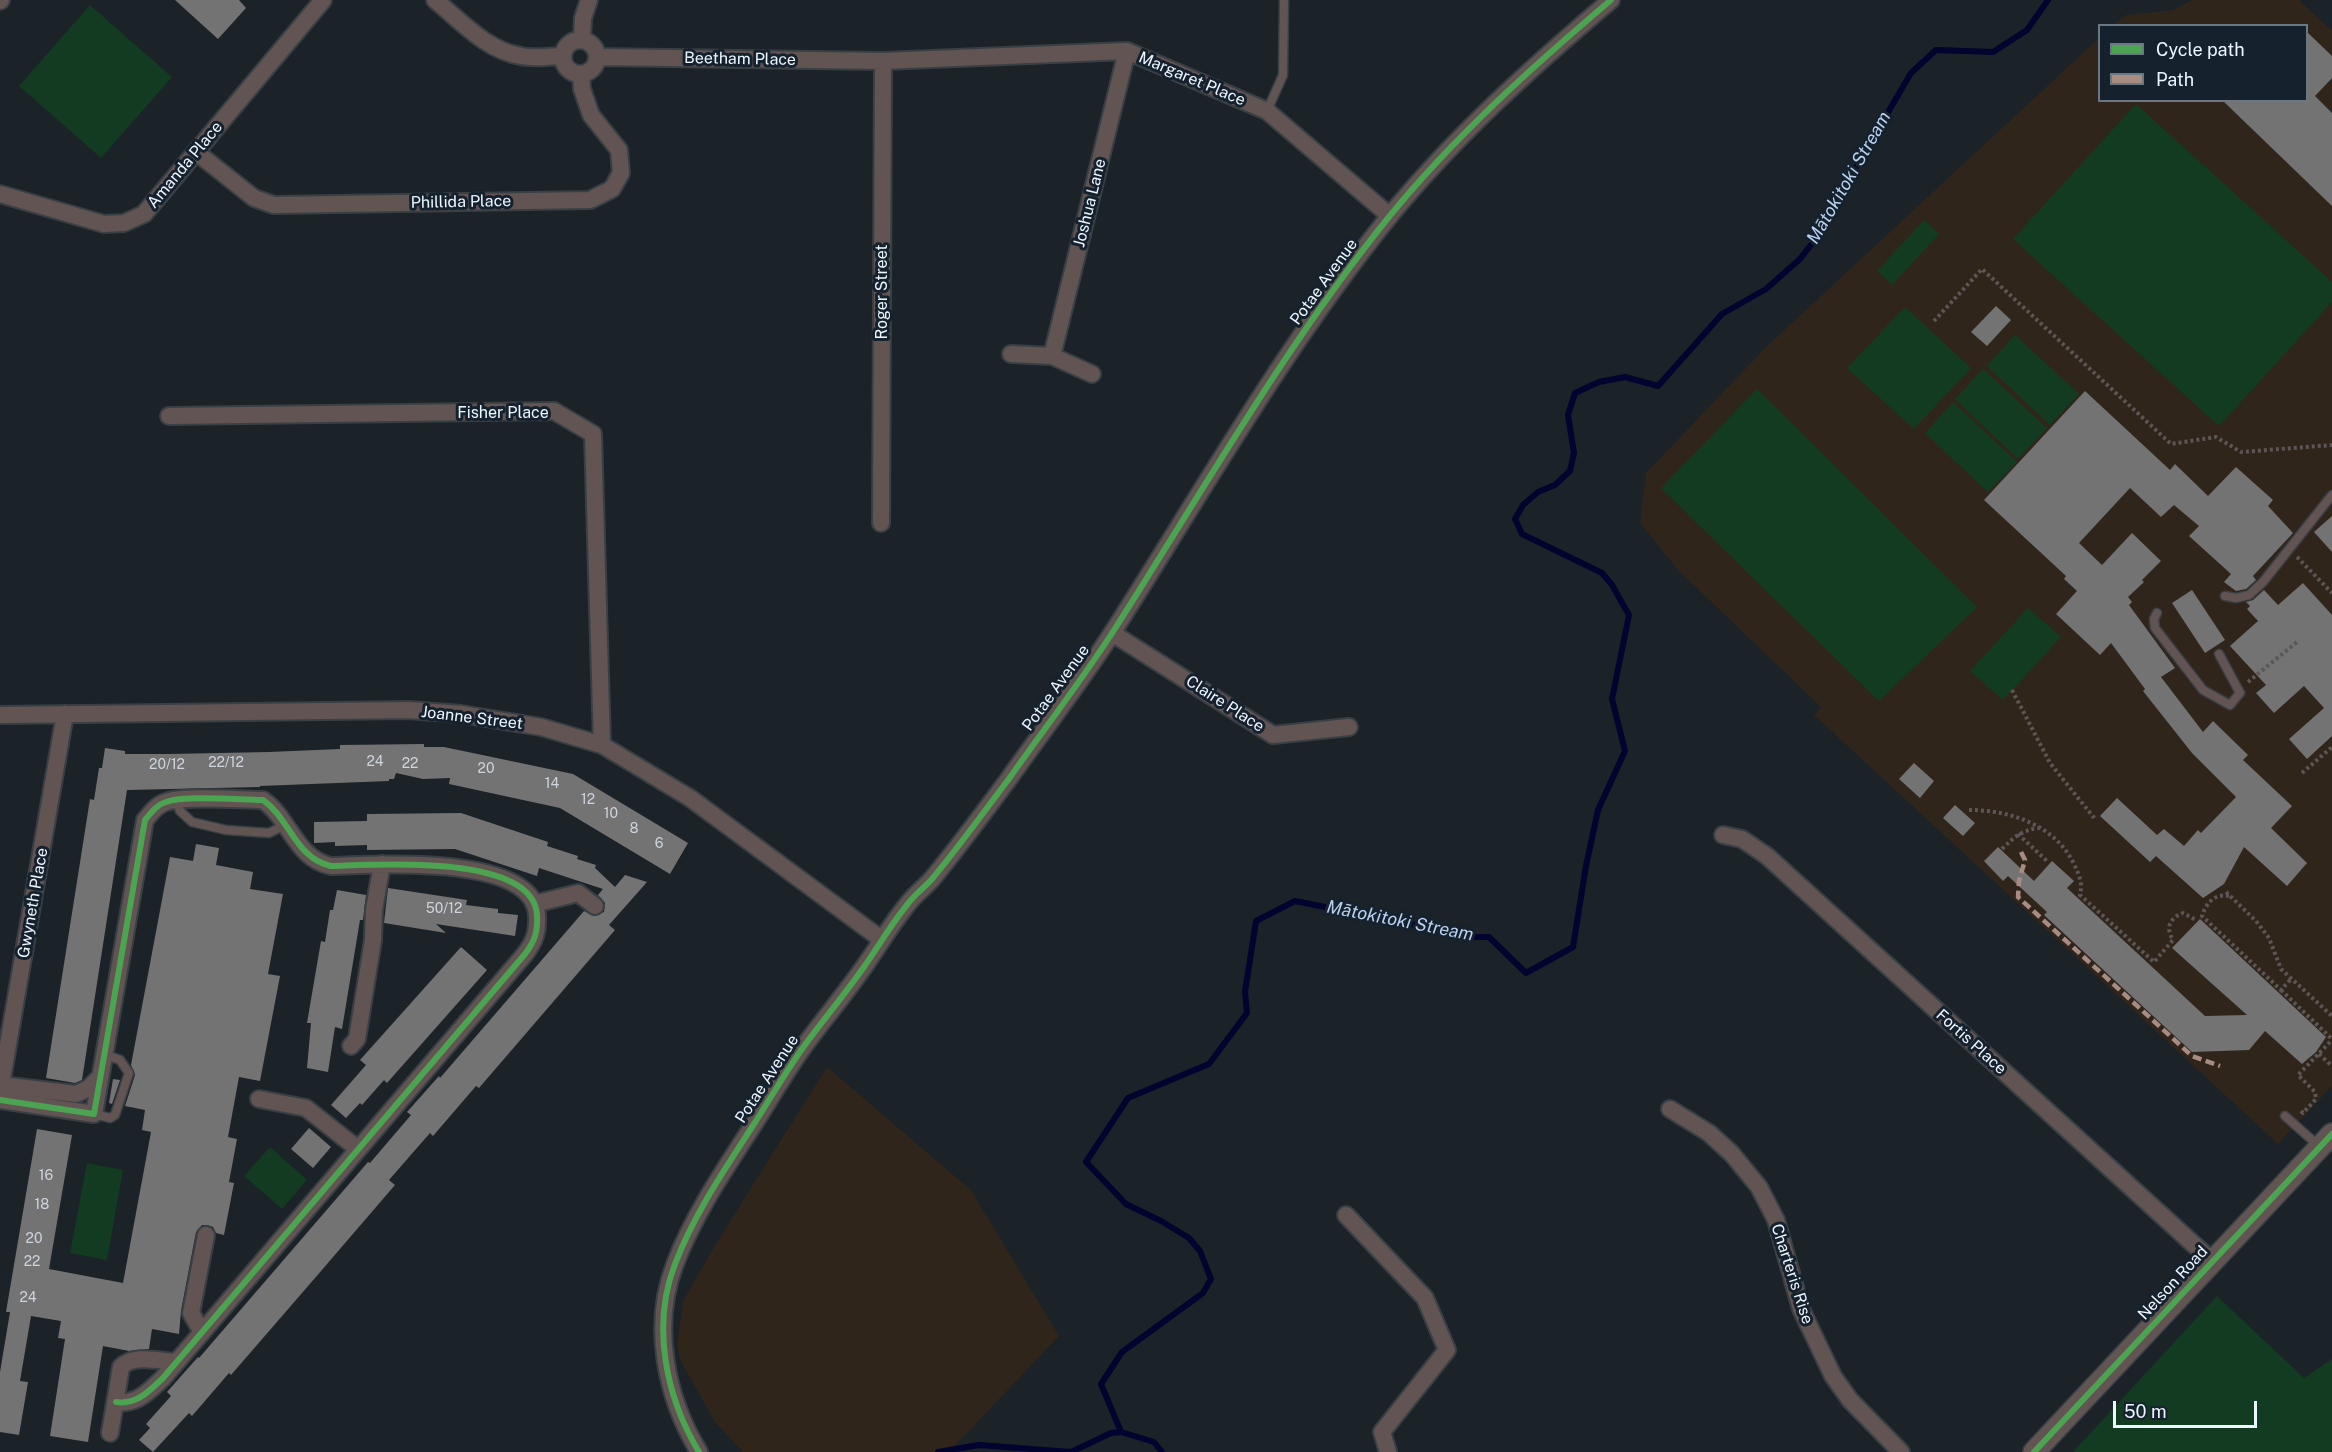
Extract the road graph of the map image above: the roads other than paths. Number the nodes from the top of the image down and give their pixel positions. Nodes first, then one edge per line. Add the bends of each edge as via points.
1 (323, 0) edge
2 (435, 0) edge
3 (589, 0) edge
4 (1284, 0) edge
5 (1611, 0) edge
6 (582, 40) junction
7 (1127, 51) junction
8 (563, 56) junction
9 (597, 57) junction
10 (883, 61) junction
11 (581, 74) junction
12 (1267, 111) junction
13 (196, 152) junction
14 (0, 194) edge
15 (1390, 216) junction
16 (1011, 354) dead end
17 (1052, 356) junction
18 (1092, 374) dead end
19 (169, 416) dead end
20 (2332, 495) edge
21 (881, 523) dead end
22 (2224, 596) dead end
23 (2157, 613) dead end
24 (1113, 633) junction
25 (2219, 654) dead end
26 (65, 714) junction
27 (0, 715) edge
28 (1348, 727) dead end
29 (602, 745) junction
30 (176, 800) junction
31 (285, 825) junction
32 (1723, 835) dead end
33 (382, 864) junction
34 (534, 904) junction
35 (595, 906) dead end
36 (882, 939) junction
37 (351, 1046) dead end
38 (104, 1054) junction
39 (100, 1077) junction
40 (0, 1092) edge
41 (259, 1099) dead end
42 (1670, 1109) dead end
43 (94, 1114) junction
44 (2285, 1116) dead end
45 (2326, 1140) edge
46 (358, 1149) junction
47 (1346, 1215) dead end
48 (206, 1235) dead end
49 (2212, 1261) junction
50 (202, 1332) junction
51 (176, 1362) junction
52 (116, 1402) junction
53 (110, 1433) dead end
54 (699, 1452) edge
55 (1388, 1452) edge
56 (1901, 1452) edge
57 (2034, 1452) edge

1 - 13 street, Amanda Place
2 - 8 street via 502,51 522,57
3 - 6 street
4 - 12 lane via 1283,75
5 - 15 street, Potae Avenue via 1496,103
6 - 8 street via 569,44
6 - 9 street via 591,44
7 - 10 street, Margaret Place
7 - 12 street, Margaret Place
7 - 17 street, Joshua Lane
8 - 11 street via 568,69
9 - 10 street, Beetham Place
9 - 11 street via 594,67
10 - 21 street, Roger Street
11 - 13 street, Phillida Place via 591,115 619,150 621,173 612,189 590,200 274,205 254,198
12 - 15 street, Margaret Place
13 - 14 street, Amanda Place via 144,214 124,224 104,224
15 - 24 street, Potae Avenue via 1287,357
16 - 17 street
17 - 18 street
19 - 29 street, Fisher Place via 554,411 593,434
20 - 22 lane via 2248,596
23 - 25 lane via 2156,628 2203,690 2230,705 2240,693
24 - 28 street, Claire Place via 1273,735
24 - 36 street, Potae Avenue via 1004,785
26 - 27 street, Joanne Street
26 - 29 street, Joanne Street via 409,710 541,727
26 - 40 street, Gwyneth Place
29 - 36 street, Joanne Street via 690,798
30 - 31 street via 263,800
30 - 31 lane via 180,811 192,822 226,830 269,833
30 - 38 street via 155,807 145,820
31 - 33 street via 312,860 323,864
32 - 49 street, Fortis Place via 1742,839 1767,856
33 - 34 street via 474,870 510,881 528,892
33 - 37 street via 357,1039
34 - 35 street via 578,892
34 - 46 street via 538,931 531,947
36 - 54 street, Potae Avenue via 801,1051 724,1170 695,1219 674,1266 666,1295 664,1349 675,1402
38 - 39 street
38 - 43 lane via 120,1060 129,1073 115,1115 110,1118
39 - 40 street via 76,1094
39 - 43 street
40 - 43 street
41 - 46 street via 306,1108
42 - 56 street, Charteris Rise via 1709,1132 1759,1187 1776,1220 1801,1309 1833,1376 1850,1400
44 - 45 lane
45 - 49 street, Nelson Road
46 - 50 street
47 - 55 street via 1425,1298 1447,1350 1382,1432
48 - 50 street via 191,1313
49 - 57 street, Nelson Road
50 - 51 street
51 - 52 street via 136,1400
51 - 52 street via 138,1359 125,1363
52 - 53 street

